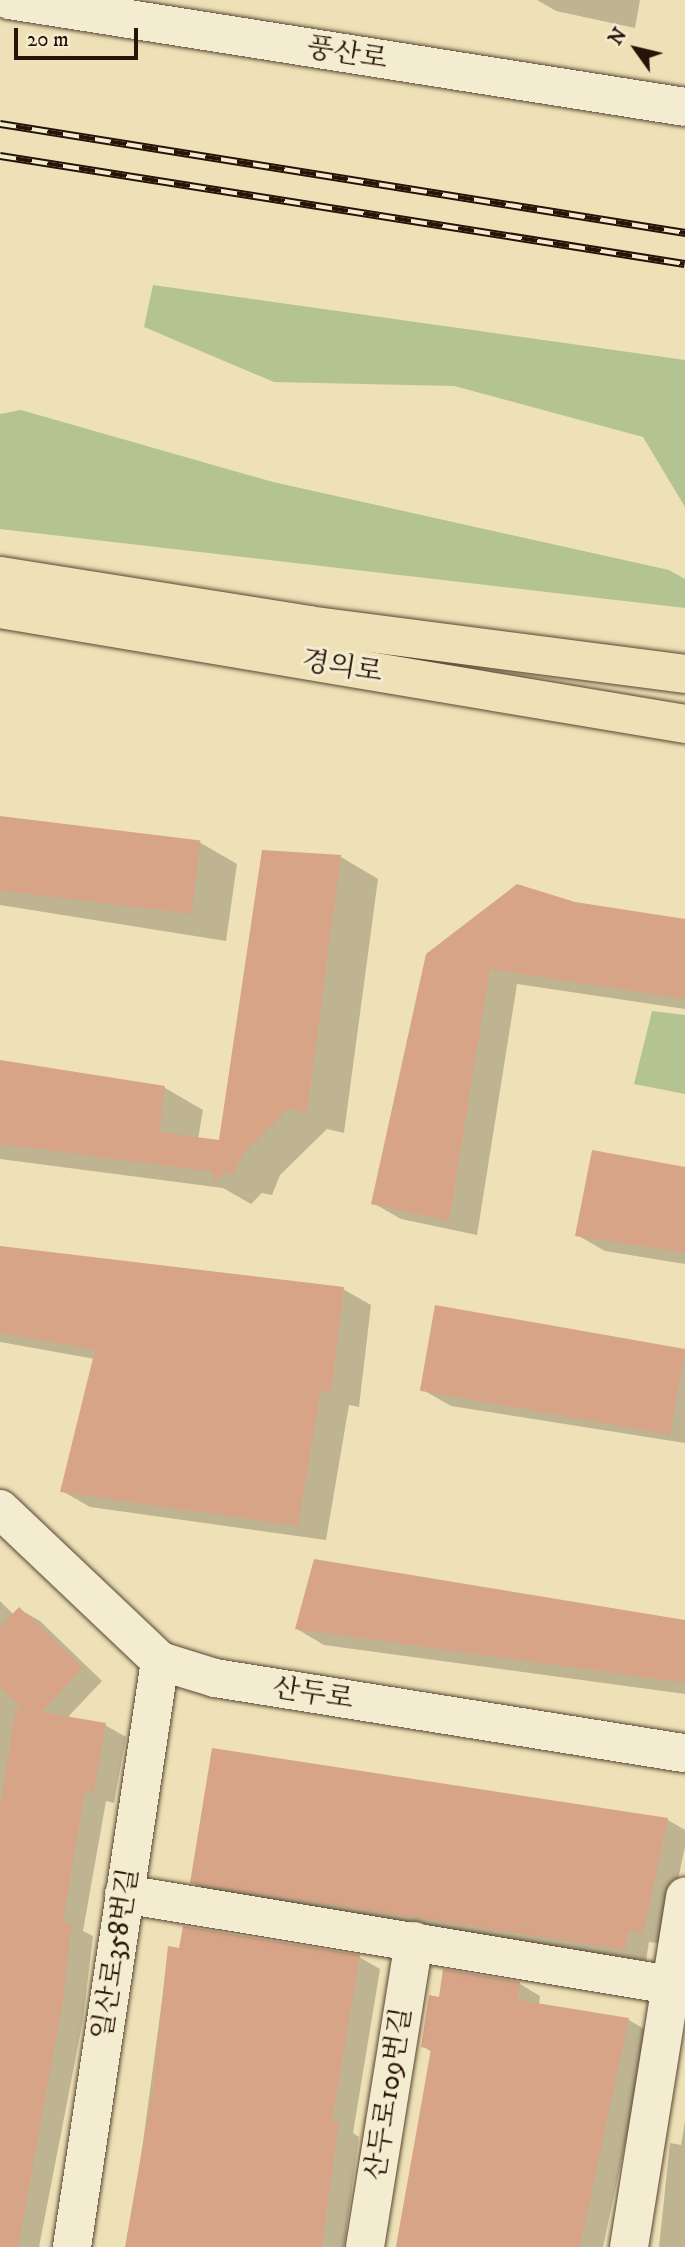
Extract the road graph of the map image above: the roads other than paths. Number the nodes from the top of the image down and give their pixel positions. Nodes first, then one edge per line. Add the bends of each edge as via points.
1 (9, 0) edge
2 (685, 107) edge
3 (0, 576) edge
4 (0, 609) edge
5 (685, 674) edge
6 (685, 724) edge
7 (0, 1509) edge
8 (160, 1661) junction
9 (685, 1753) edge
10 (124, 1894) junction
11 (685, 1896) edge
12 (414, 1941) junction
13 (670, 1985) junction
14 (72, 2247) edge
15 (365, 2247) edge
16 (629, 2247) edge

1 - 2 street, 풍산로
3 - 5 main road, 경의로 via 308,625
4 - 6 main road, 경의로
7 - 8 street, 산두로
8 - 9 street, 산두로 via 215,1678
8 - 10 street, 일산로358번길
10 - 12 street
10 - 14 street, 일산로358번길
11 - 13 street
12 - 13 street
12 - 15 street, 산두로109번길
13 - 16 street

